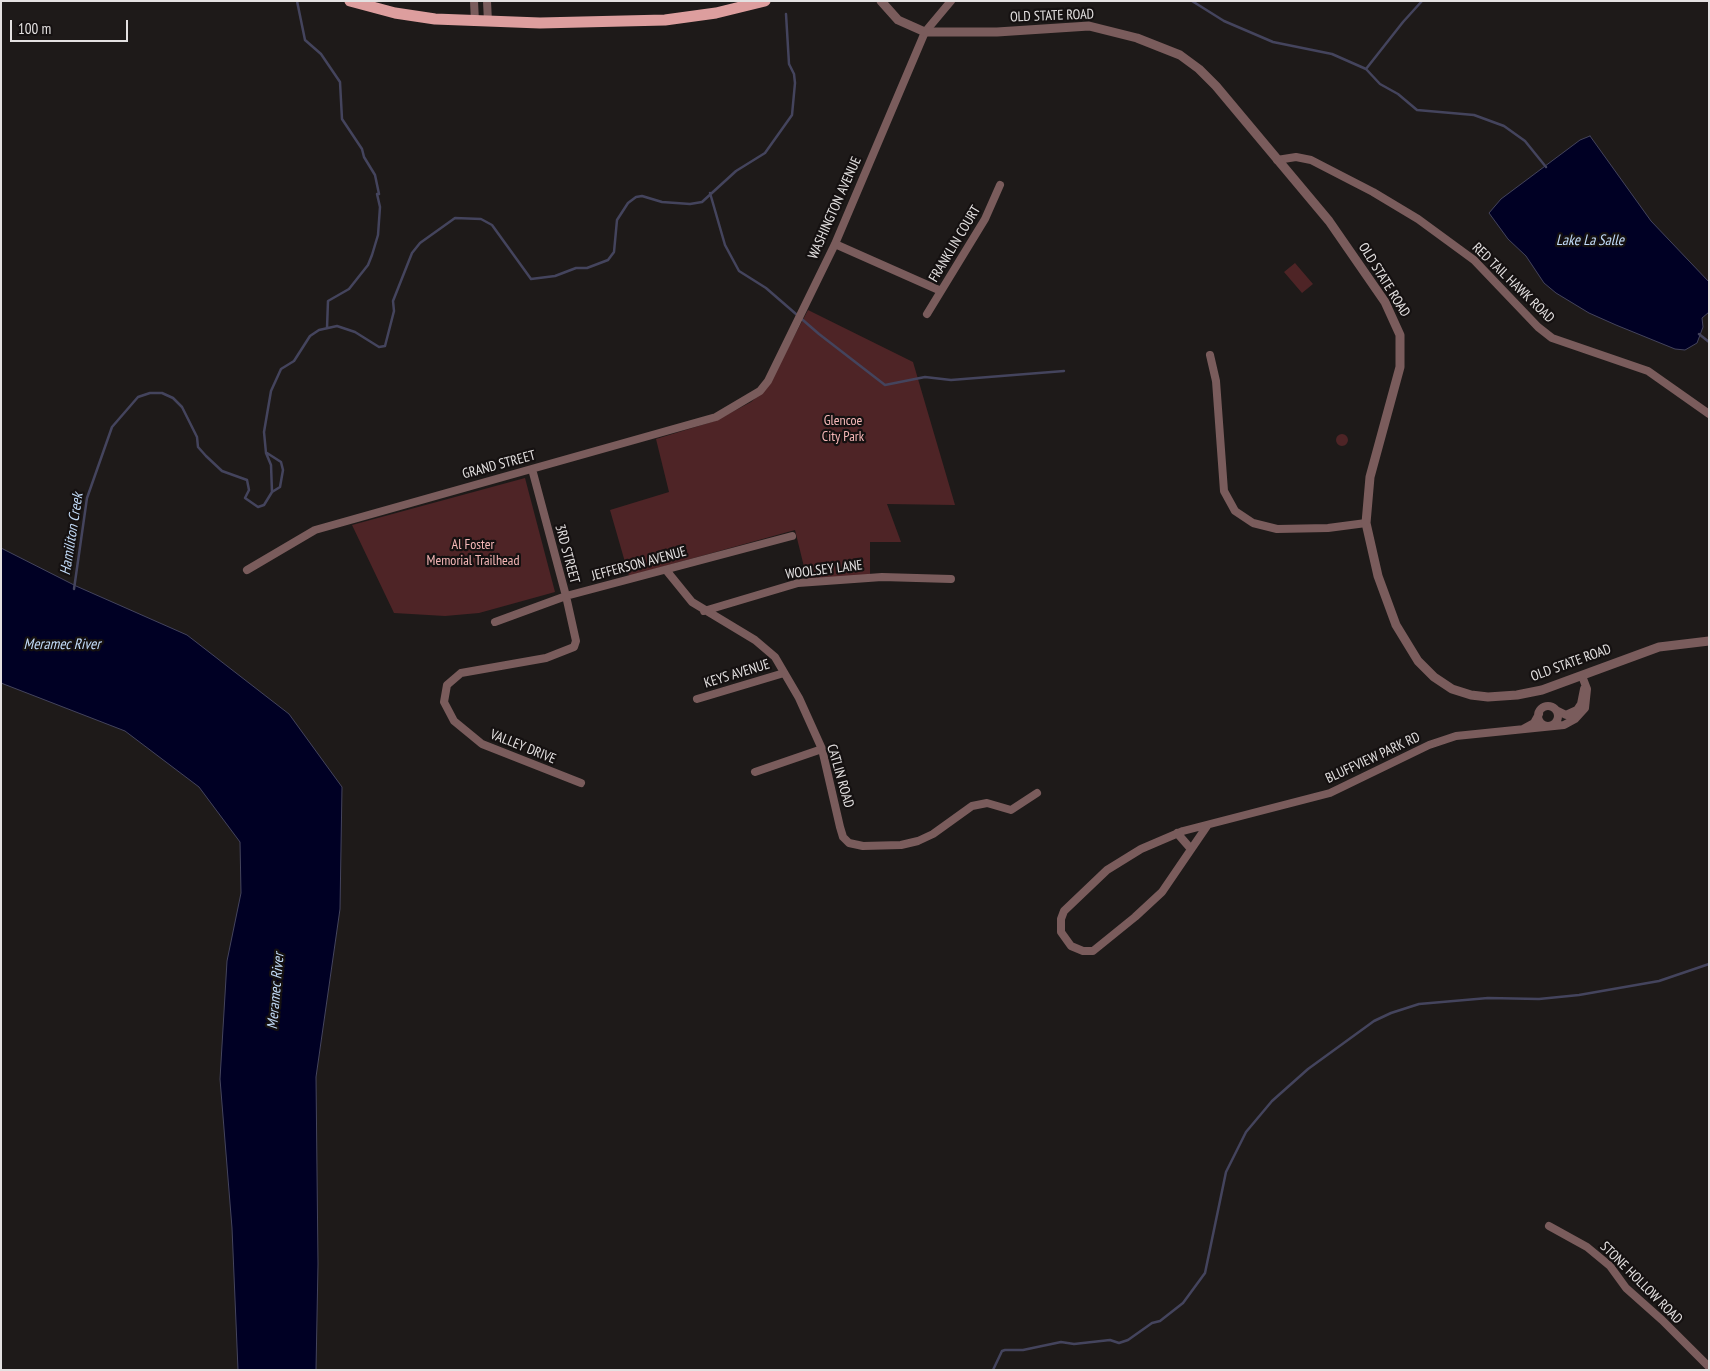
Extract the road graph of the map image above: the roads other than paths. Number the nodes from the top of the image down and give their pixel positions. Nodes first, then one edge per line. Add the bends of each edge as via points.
1 (350, 1) edge
2 (474, 1) edge
3 (487, 1) edge
4 (765, 1) edge
5 (881, 1) edge
6 (951, 1) edge
7 (474, 22) junction
8 (488, 22) junction
9 (925, 32) junction
10 (1277, 160) junction
11 (1000, 185) dead end
12 (835, 244) junction
13 (941, 292) junction
14 (927, 314) dead end
15 (1210, 354) dead end
16 (760, 391) joint
17 (1709, 414) edge
18 (532, 469) junction
19 (1366, 523) junction
20 (792, 536) dead end
21 (247, 570) dead end
22 (666, 570) junction
23 (950, 579) dead end
24 (566, 596) junction
25 (704, 611) junction
26 (494, 622) dead end
27 (1709, 641) edge
28 (784, 672) junction
29 (1582, 676) junction
30 (1585, 685) junction
31 (697, 699) dead end
32 (444, 702) joint
33 (1556, 710) junction
34 (1539, 714) junction
35 (1523, 729) junction
36 (822, 750) junction
37 (755, 772) dead end
38 (581, 783) dead end
39 (1037, 793) dead end
40 (1207, 826) junction
41 (1177, 833) junction
42 (1191, 849) junction
43 (1549, 1226) dead end
44 (1709, 1366) edge

1 - 7 main road via 416,16
2 - 7 street
3 - 8 street
4 - 8 main road via 716,13 665,20
5 - 9 street, OLD STATE ROAD via 898,20
6 - 9 street, WASHINGTON AVENUE
7 - 8 main road
9 - 10 street, OLD STATE ROAD via 997,32 1089,26 1137,38 1180,55 1207,75
9 - 12 street, WASHINGTON AVENUE
10 - 17 street, RED TAIL HAWK ROAD via 1296,157 1311,160 1373,192 1418,219 1474,260 1552,338 1648,371
10 - 19 street, OLD STATE ROAD via 1344,242 1385,302 1400,335 1400,367 1370,477
11 - 13 street, FRANKLIN COURT via 985,219
12 - 13 street
12 - 16 street, WASHINGTON AVENUE via 768,381
13 - 14 street, FRANKLIN COURT
15 - 19 street via 1216,381 1224,491 1236,511 1253,523 1277,529
16 - 18 street, GRAND STREET via 716,417
18 - 21 street, GRAND STREET via 315,530
18 - 24 street, 3RD STREET
19 - 29 street, OLD STATE ROAD via 1375,568 1396,626 1418,662 1445,685 1471,695 1506,696 1542,690
20 - 22 street, JEFFERSON AVENUE
22 - 24 street, JEFFERSON AVENUE
22 - 25 street, CATLIN ROAD via 692,602
23 - 25 street, WOOLSEY LANE via 882,577 798,584
24 - 26 street, JEFFERSON AVENUE
24 - 32 street, 3RD STREET via 576,641 574,646 546,658 461,673 446,685
25 - 28 street, CATLIN ROAD via 755,640 775,657
27 - 29 street, OLD STATE ROAD via 1659,647
28 - 31 street, KEYS AVENUE
28 - 36 street, CATLIN ROAD
29 - 30 street, BLUFFVIEW PARK RD
30 - 33 street via 1577,710 1566,715
30 - 35 street, BLUFFVIEW PARK RD via 1585,708 1570,723
32 - 38 street, VALLEY DRIVE via 454,721 482,744
33 - 34 street via 1548,707
33 - 34 street via 1556,722 1549,726 1540,722
34 - 35 street via 1534,723
35 - 40 street, BLUFFVIEW PARK RD via 1456,736 1429,745 1330,793
36 - 37 street
36 - 39 street, CATLIN ROAD via 843,838 853,845 918,842 972,806 987,804 1011,810
40 - 41 street, BLUFFVIEW PARK RD
40 - 42 street
41 - 42 street
41 - 42 street, BLUFFVIEW PARK RD via 1141,849 1107,870 1064,911 1061,932 1071,946 1093,951 1110,938 1162,892
43 - 44 street, STONE HOLLOW ROAD via 1587,1247 1610,1266 1626,1288

